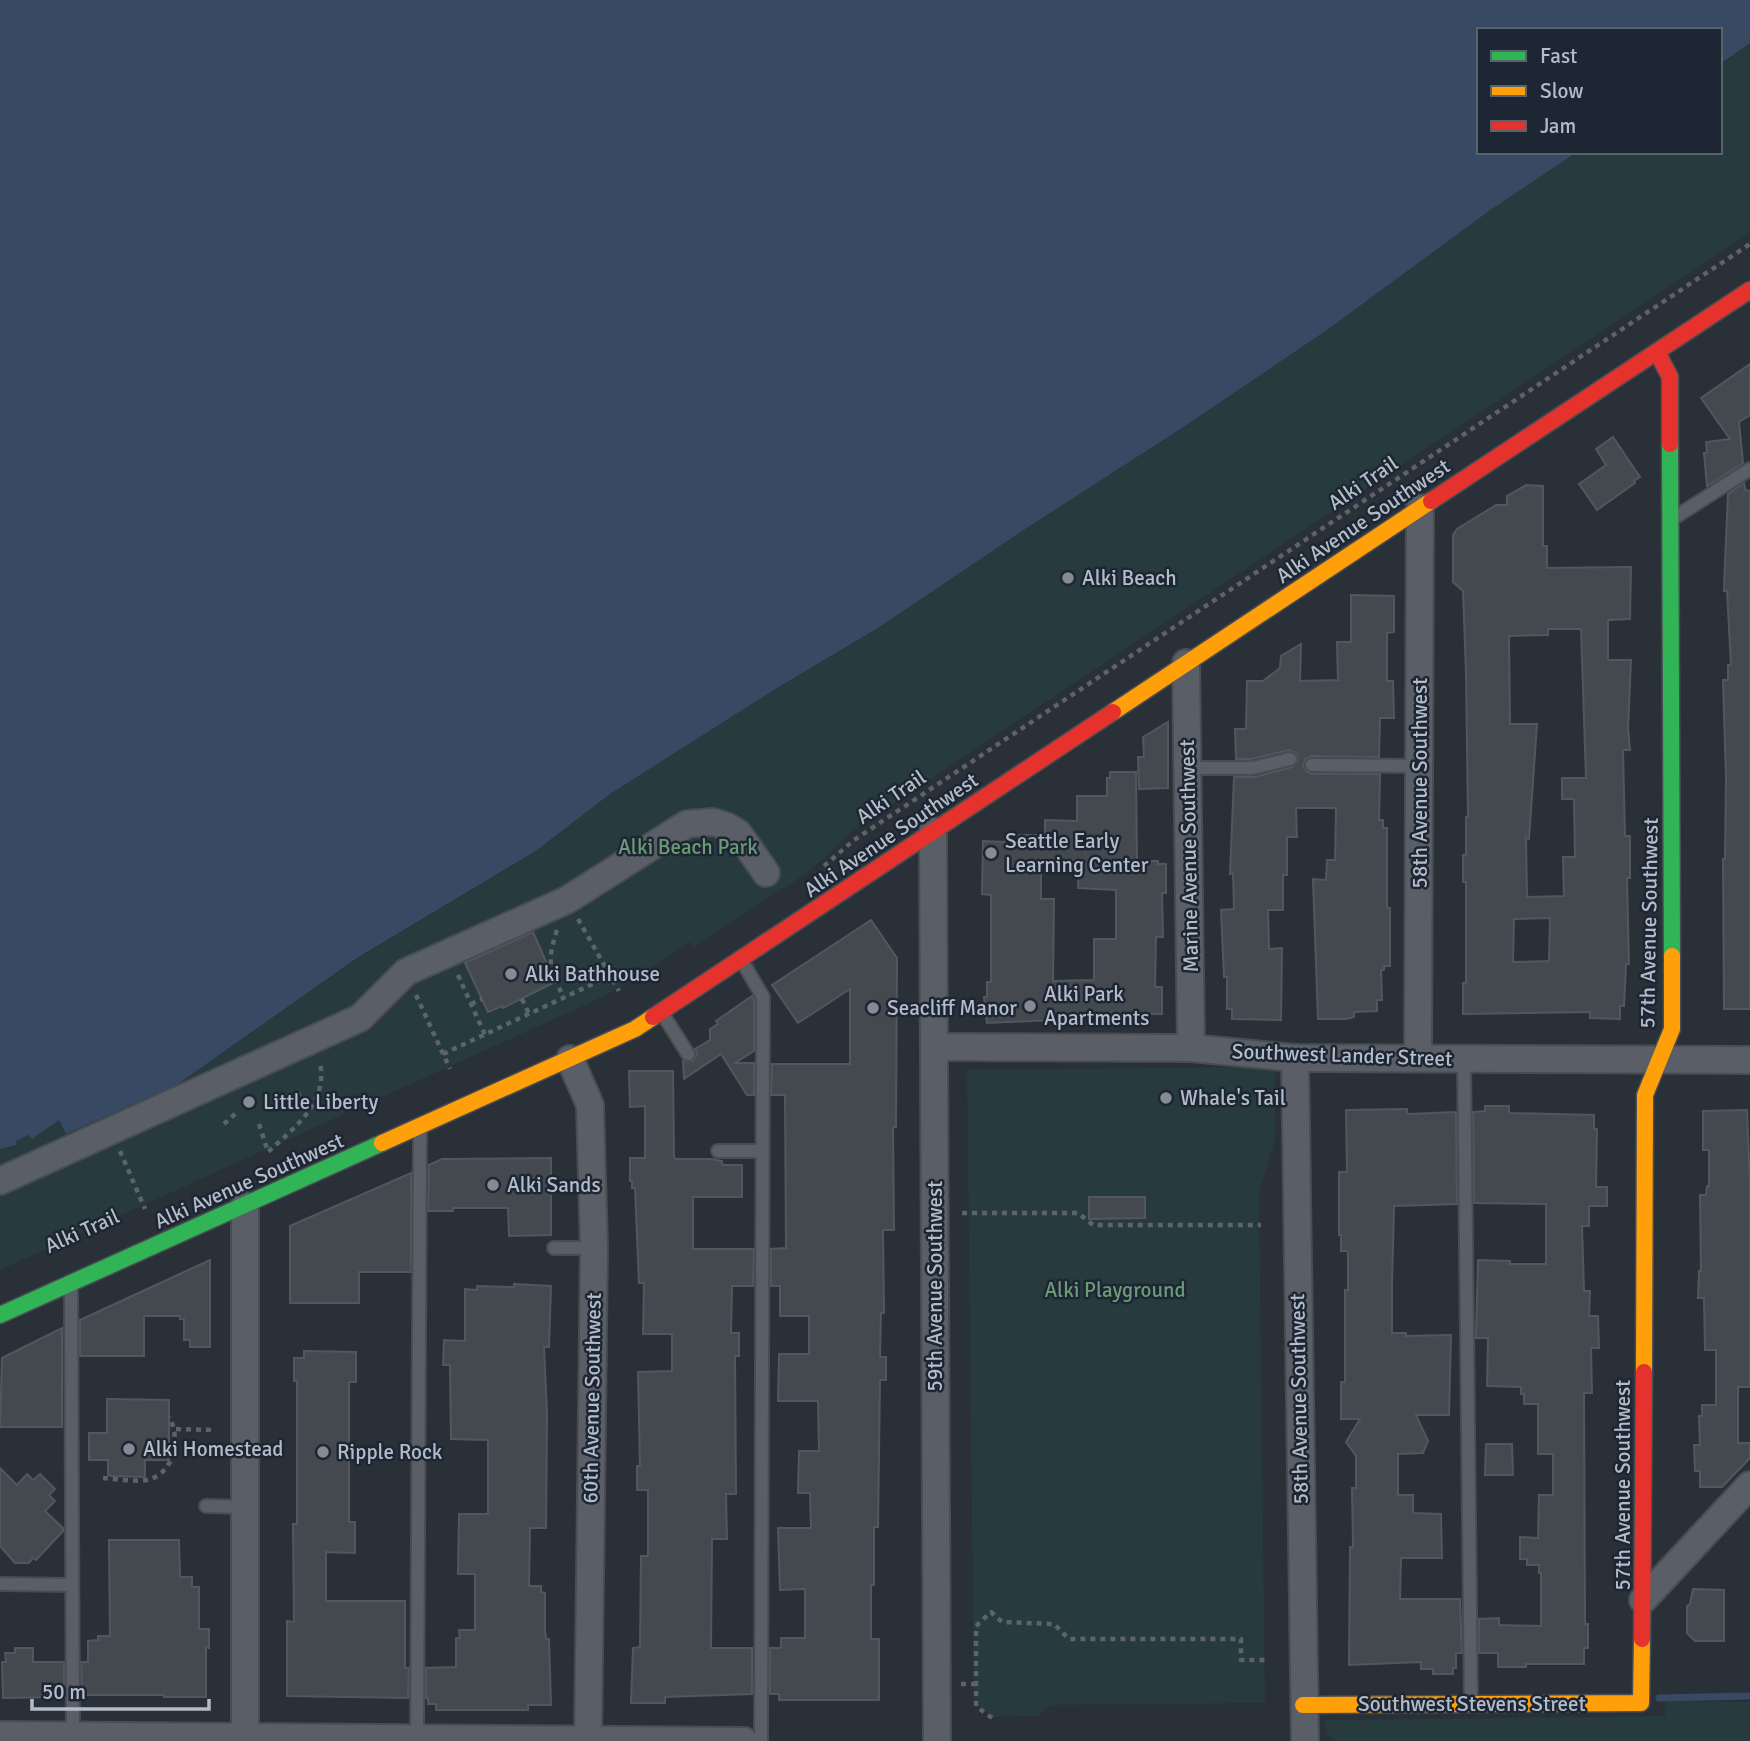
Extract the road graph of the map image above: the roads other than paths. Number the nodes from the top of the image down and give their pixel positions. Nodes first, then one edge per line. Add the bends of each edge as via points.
1 (1750, 290) edge
2 (1657, 352) junction
3 (1750, 469) edge
4 (1420, 508) junction
5 (1672, 519) junction
6 (1186, 663) junction
7 (1290, 759) dead end
8 (1312, 765) dead end
9 (1420, 766) junction
10 (1187, 768) junction
11 (933, 831) junction
12 (766, 873) dead end
13 (742, 960) junction
14 (662, 1013) junction
15 (935, 1047) junction
16 (1192, 1048) junction
17 (688, 1054) dead end
18 (1295, 1058) junction
19 (1419, 1058) junction
20 (570, 1059) junction
21 (1464, 1059) junction
22 (1659, 1060) junction
23 (1750, 1060) edge
24 (420, 1128) junction
25 (718, 1151) dead end
26 (762, 1151) junction
27 (0, 1181) edge
28 (245, 1206) junction
29 (748, 1220) dead end
30 (762, 1220) junction
31 (554, 1248) dead end
32 (594, 1248) junction
33 (71, 1284) junction
34 (0, 1315) edge
35 (1750, 1485) edge
36 (206, 1506) dead end
37 (245, 1507) junction
38 (0, 1584) edge
39 (72, 1585) junction
40 (1643, 1600) junction
41 (1641, 1703) joint
42 (1471, 1704) junction
43 (1303, 1705) junction
44 (0, 1735) edge
45 (72, 1738) edge
46 (245, 1739) edge
47 (417, 1740) edge
48 (588, 1740) edge
49 (744, 1741) edge
50 (761, 1741) edge
51 (937, 1741) edge
52 (1305, 1741) edge

1 - 2 main road, Alki Avenue Southwest
2 - 4 main road, Alki Avenue Southwest
2 - 5 main road, 57th Avenue Southwest via 1671,377
3 - 5 lane
4 - 6 main road, Alki Avenue Southwest
4 - 9 street, 58th Avenue Southwest
5 - 22 main road, 57th Avenue Southwest via 1672,1028
6 - 10 street, Marine Avenue Southwest
6 - 11 main road, Alki Avenue Southwest
7 - 10 lane via 1253,768
8 - 9 lane
9 - 19 street, 58th Avenue Southwest
10 - 16 street, Marine Avenue Southwest
11 - 13 main road, Alki Avenue Southwest
11 - 15 street, 59th Avenue Southwest
12 - 27 street via 737,833 713,821 687,824 567,900 406,972 360,1018
13 - 14 main road, Alki Avenue Southwest
13 - 26 lane via 763,998
14 - 17 lane
14 - 20 main road, Alki Avenue Southwest
15 - 16 street, Southwest Lander Street
15 - 51 street, 59th Avenue Southwest
16 - 18 street, Southwest Lander Street
18 - 19 street, Southwest Lander Street
18 - 43 street, 58th Avenue Southwest
19 - 21 street, Southwest Lander Street
20 - 24 main road, Alki Avenue Southwest
20 - 32 street, 60th Avenue Southwest via 590,1105
21 - 22 street, Southwest Lander Street
21 - 42 lane
22 - 23 street, Southwest Lander Street
22 - 40 main road, 57th Avenue Southwest via 1645,1095
24 - 28 main road, Alki Avenue Southwest
24 - 47 lane
25 - 26 lane
26 - 30 lane
28 - 33 main road, Alki Avenue Southwest
28 - 37 street
29 - 30 lane
30 - 50 lane
31 - 32 lane
32 - 48 street, 60th Avenue Southwest
33 - 34 main road, Alki Avenue Southwest
33 - 39 lane
35 - 40 street
36 - 37 lane
37 - 46 street
38 - 39 lane
39 - 45 lane
40 - 41 main road, 57th Avenue Southwest
41 - 42 main road, Southwest Stevens Street
42 - 43 main road, Southwest Stevens Street
43 - 52 street, 58th Avenue Southwest
44 - 45 street
45 - 46 street
46 - 47 street
47 - 48 street
48 - 49 street

